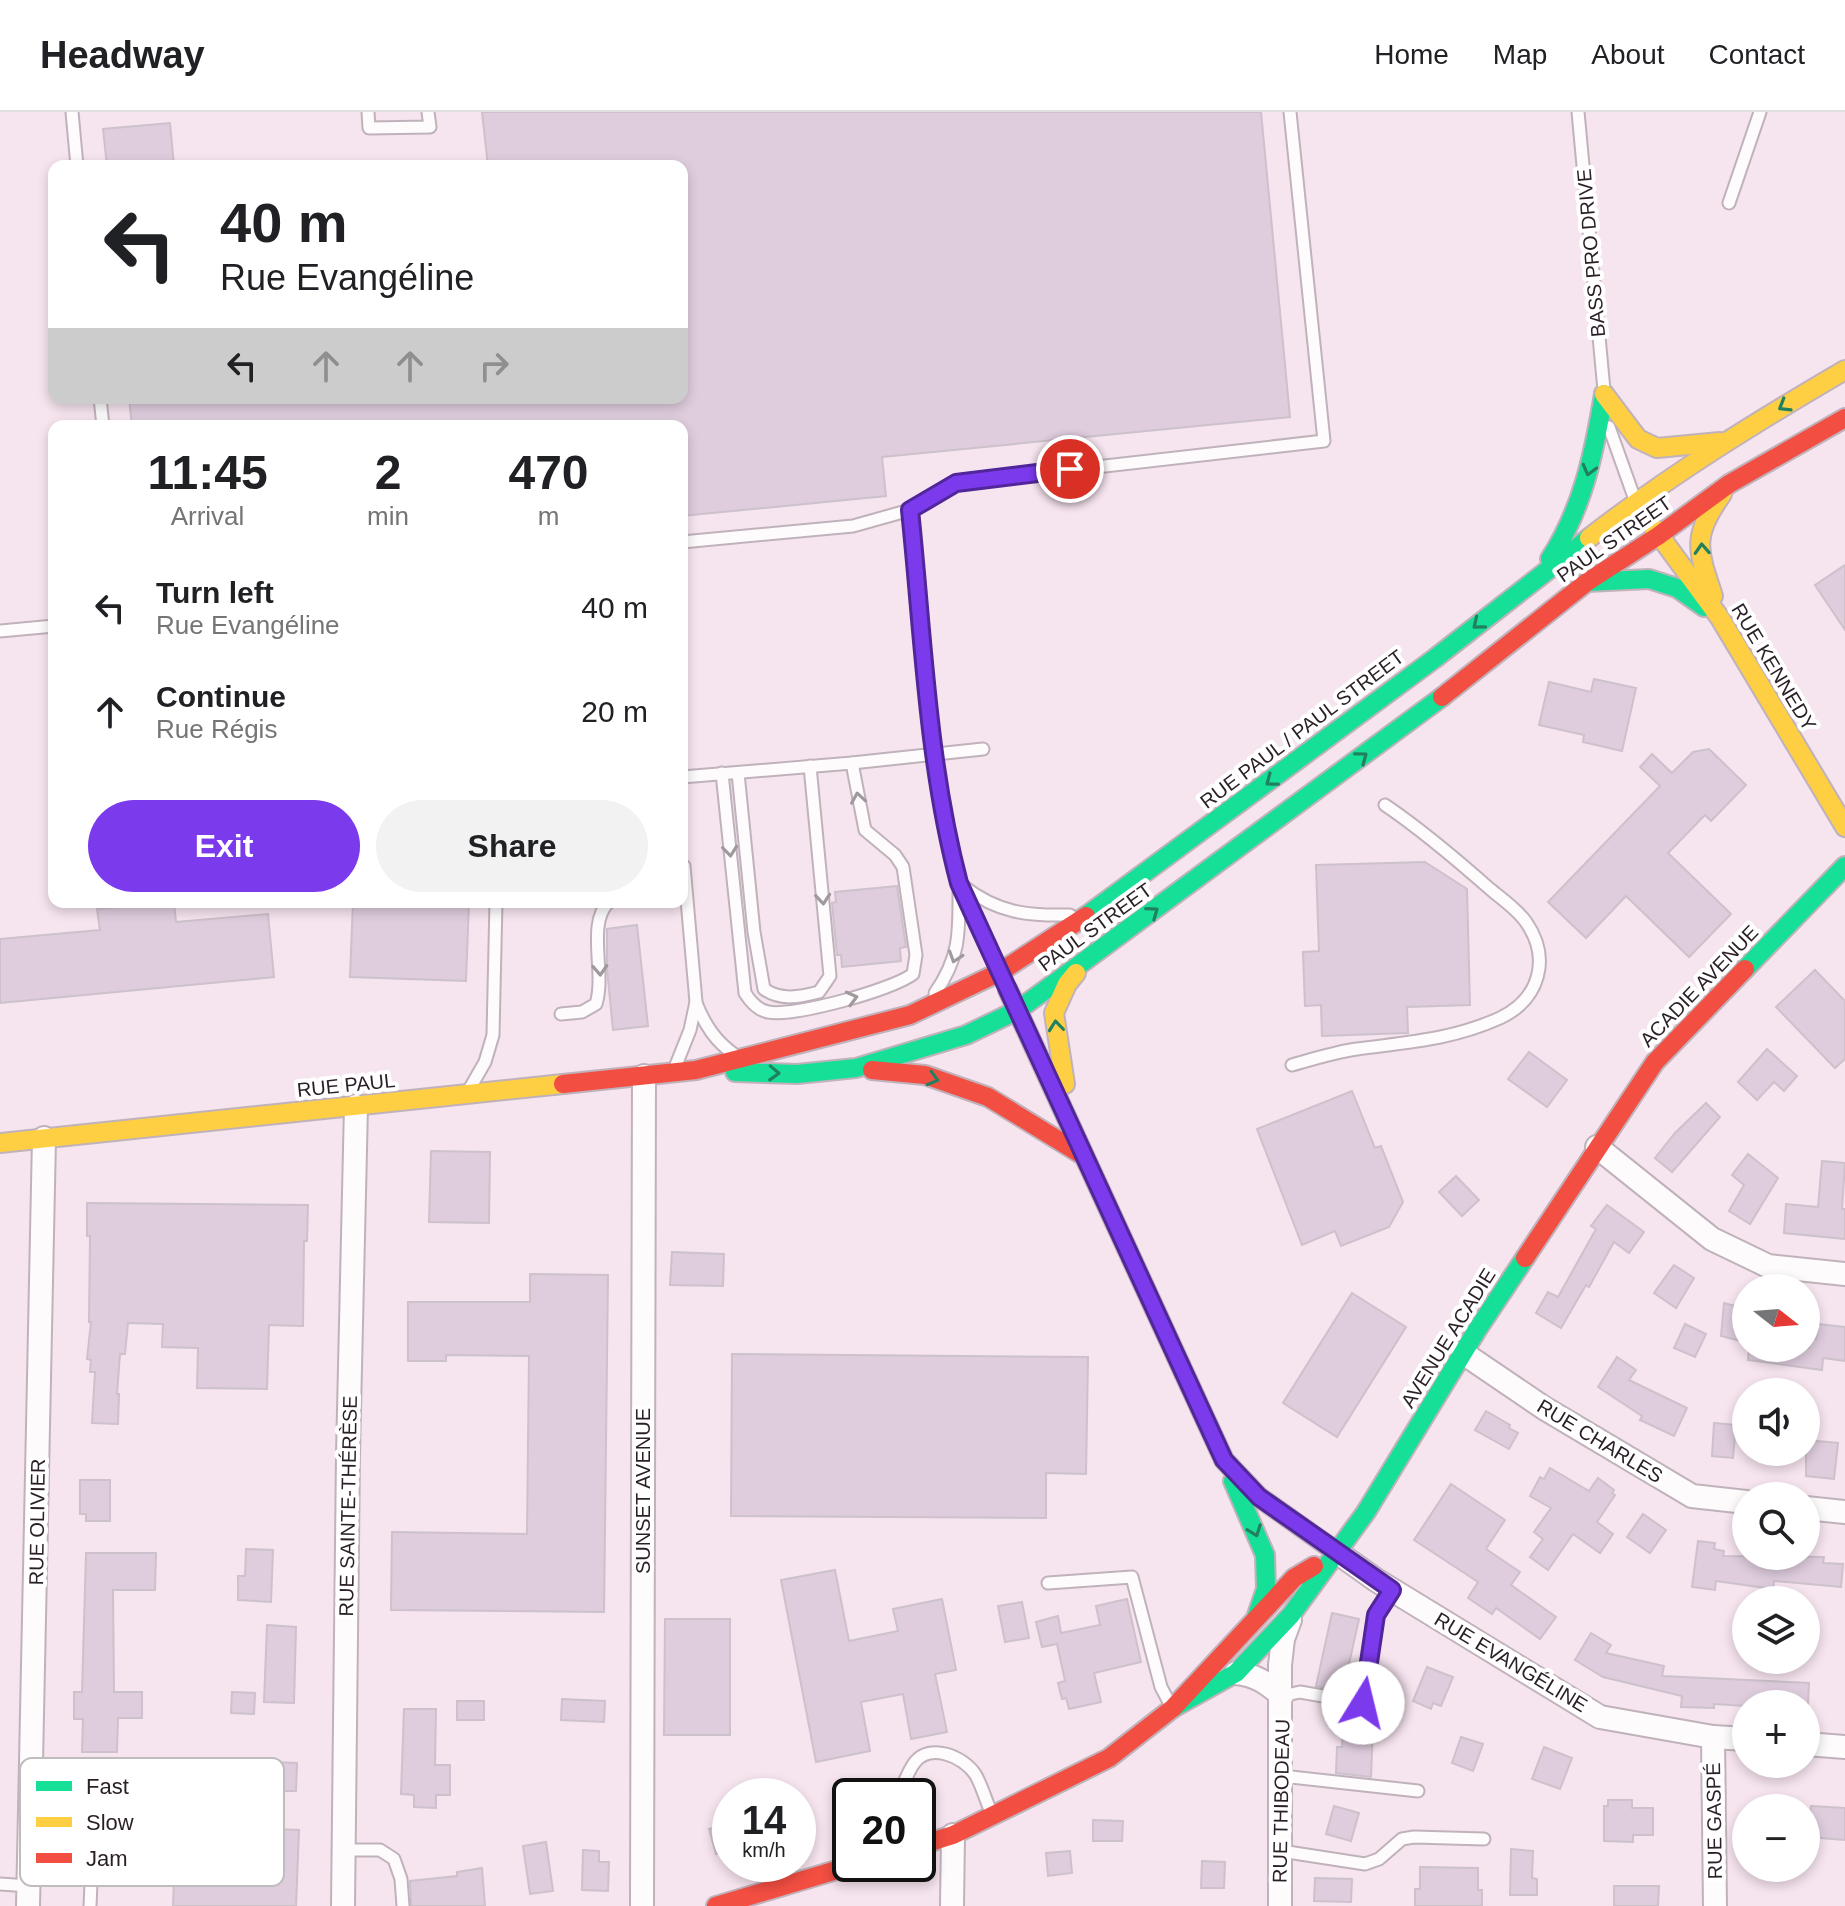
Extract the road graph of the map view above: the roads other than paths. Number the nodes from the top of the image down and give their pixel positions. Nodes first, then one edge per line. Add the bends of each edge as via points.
1 (72, 112) edge
2 (368, 112) edge
3 (428, 112) edge
4 (1290, 112) edge
5 (1578, 112) edge
6 (1760, 112) edge
7 (76, 160) edge
8 (1729, 203) dead end
9 (1845, 370) edge
10 (1604, 394) junction
11 (1845, 418) edge
12 (1723, 442) junction
13 (1729, 484) junction
14 (1635, 502) junction
15 (910, 510) junction
16 (1658, 536) junction
17 (688, 541) edge
18 (1539, 575) junction
19 (1587, 582) junction
20 (1720, 618) junction
21 (48, 627) edge
22 (0, 631) edge
23 (983, 749) dead end
24 (935, 754) junction
25 (852, 763) junction
26 (810, 766) junction
27 (722, 773) junction
28 (738, 773) junction
29 (688, 776) edge
30 (1385, 805) dead end
31 (1845, 827) edge
32 (1845, 866) edge
33 (959, 883) junction
34 (496, 908) edge
35 (602, 908) edge
36 (685, 908) edge
37 (1089, 914) junction
38 (1090, 958) junction
39 (1000, 972) junction
40 (696, 1002) junction
41 (1018, 1010) junction
42 (561, 1014) dead end
43 (910, 1015) junction
44 (741, 1059) junction
45 (1292, 1065) dead end
46 (856, 1068) junction
47 (696, 1070) junction
48 (673, 1073) junction
49 (644, 1076) junction
50 (467, 1094) junction
51 (356, 1106) junction
52 (44, 1138) junction
53 (0, 1143) edge
54 (1597, 1147) junction
55 (1084, 1156) junction
56 (1845, 1274) edge
57 (1463, 1353) junction
58 (1224, 1460) junction
59 (1732, 1500) edge
60 (1820, 1509) edge
61 (1845, 1512) edge
62 (1338, 1553) junction
63 (1048, 1583) dead end
64 (1392, 1590) junction
65 (1291, 1615) junction
66 (1256, 1618) junction
67 (1236, 1673) junction
68 (1282, 1696) junction
69 (1173, 1708) junction
70 (1713, 1737) junction
71 (1732, 1738) edge
72 (1820, 1745) edge
73 (1845, 1747) edge
74 (31, 1758) edge
75 (1282, 1776) junction
76 (906, 1778) edge
77 (1418, 1791) dead end
78 (992, 1815) junction
79 (953, 1835) junction
80 (936, 1839) edge
81 (1484, 1839) dead end
82 (344, 1850) junction
83 (1281, 1851) junction
84 (832, 1871) edge
85 (0, 1884) edge
86 (91, 1886) edge
87 (28, 1896) edge
88 (90, 1906) edge
89 (343, 1906) edge
90 (403, 1906) edge
91 (642, 1906) edge
92 (716, 1906) edge
93 (952, 1906) edge
94 (1280, 1906) edge
95 (1715, 1906) edge

1 - 7 lane
2 - 3 lane via 369,128 430,127
4 - 15 lane via 1324,441 956,483
5 - 10 lane, BASS PRO DRIVE
6 - 8 lane
9 -> 12 main road, PAUL STREET
10 - 12 main road via 1638,439 1657,448
10 - 14 lane, BASS PRO DRIVE via 1608,425
10 -> 18 main road via 1581,499 1566,537
11 - 13 main road
12 - 14 main road, PAUL STREET
13 - 16 main road, PAUL STREET
20 -> 13 main road via 1701,545 1703,523
14 - 16 main road, RUE KENNEDY
14 - 18 main road, PAUL STREET
15 - 17 lane via 853,526
15 - 24 lane
16 - 19 main road, PAUL STREET
16 - 20 main road, RUE KENNEDY
18 -> 37 main road, RUE PAUL / PAUL STREET
19 - 20 main road via 1649,579 1677,588
38 -> 19 main road, PAUL STREET via 1408,724
20 - 31 main road, RUE KENNEDY
21 - 22 lane
23 - 24 lane
24 - 25 lane
24 - 33 lane
25 - 26 lane
27 -> 25 lane via 745,993 767,1012 860,996 913,974 916,955 903,867 865,830
26 - 28 lane
26 -> 28 lane via 830,976 819,992 801,997 774,997 764,989
27 - 28 lane
27 - 29 lane
30 - 45 lane via 1525,919 1537,941 1540,965 1534,988 1520,1008 1465,1030 1426,1042 1354,1049
32 - 54 main road, ACADIE AVENUE via 1655,1062
33 - 37 lane via 981,900 1029,916
33 - 39 lane
33 -> 43 lane via 959,942 950,972
34 - 50 lane via 493,1035
35 -> 42 lane via 597,921 601,989 596,1004
36 - 40 lane
37 - 39 main road, PAUL STREET
38 - 41 main road, PAUL STREET
55 -> 38 main road via 1061,1068 1054,1013 1067,984
39 - 41 main road
39 - 43 main road, PAUL STREET
40 - 44 lane via 706,1028
40 - 48 lane
41 - 46 main road, PAUL STREET via 966,1035
41 - 55 main road
43 - 44 main road, PAUL STREET
44 - 47 main road, PAUL STREET
47 -> 46 main road, PAUL STREET via 797,1074
46 -> 55 main road via 925,1075 988,1097
47 - 48 main road, RUE PAUL
48 - 49 main road, RUE PAUL
49 - 50 main road, RUE PAUL
49 - 91 street, SUNSET AVENUE
50 - 51 main road, RUE PAUL
51 - 52 main road, RUE PAUL
51 - 82 street, RUE SAINTE-THÉRÈSE
52 - 53 main road, RUE PAUL
52 - 74 street, RUE OLIVIER
54 - 56 street via 1712,1239 1768,1266
54 - 57 main road, AVENUE ACADIE
55 - 58 main road
57 - 59 street, RUE CHARLES via 1692,1496
57 - 62 main road, AVENUE ACADIE
58 - 62 main road via 1259,1497
58 -> 66 main road via 1265,1555 1266,1589
60 - 61 street
62 - 64 street, RUE EVANGÉLINE
62 - 65 main road
62 - 66 main road via 1294,1578
63 - 69 lane via 1132,1577 1161,1687
64 - 68 lane via 1376,1615 1363,1703 1300,1692
64 - 70 street, RUE EVANGÉLINE via 1600,1717
65 - 67 main road
65 - 68 street, RUE THIBODEAU via 1280,1665
66 - 69 main road
67 - 68 street via 1265,1681
67 - 69 main road
68 - 75 street, RUE THIBODEAU
69 - 78 main road via 1109,1758
70 - 71 street, RUE EVANGÉLINE
70 - 95 street, RUE GASPÉ
72 - 73 street
75 - 77 lane
75 - 83 street, RUE THIBODEAU
76 - 78 lane via 916,1760 945,1753 974,1773
78 - 79 main road
79 - 80 main road
79 - 93 street
81 - 83 lane via 1402,1839 1365,1864
82 - 89 street, RUE SAINTE-THÉRÈSE
82 - 90 lane via 380,1850 394,1859
83 - 94 street, RUE THIBODEAU
84 - 92 main road
85 - 87 lane
86 - 88 lane

